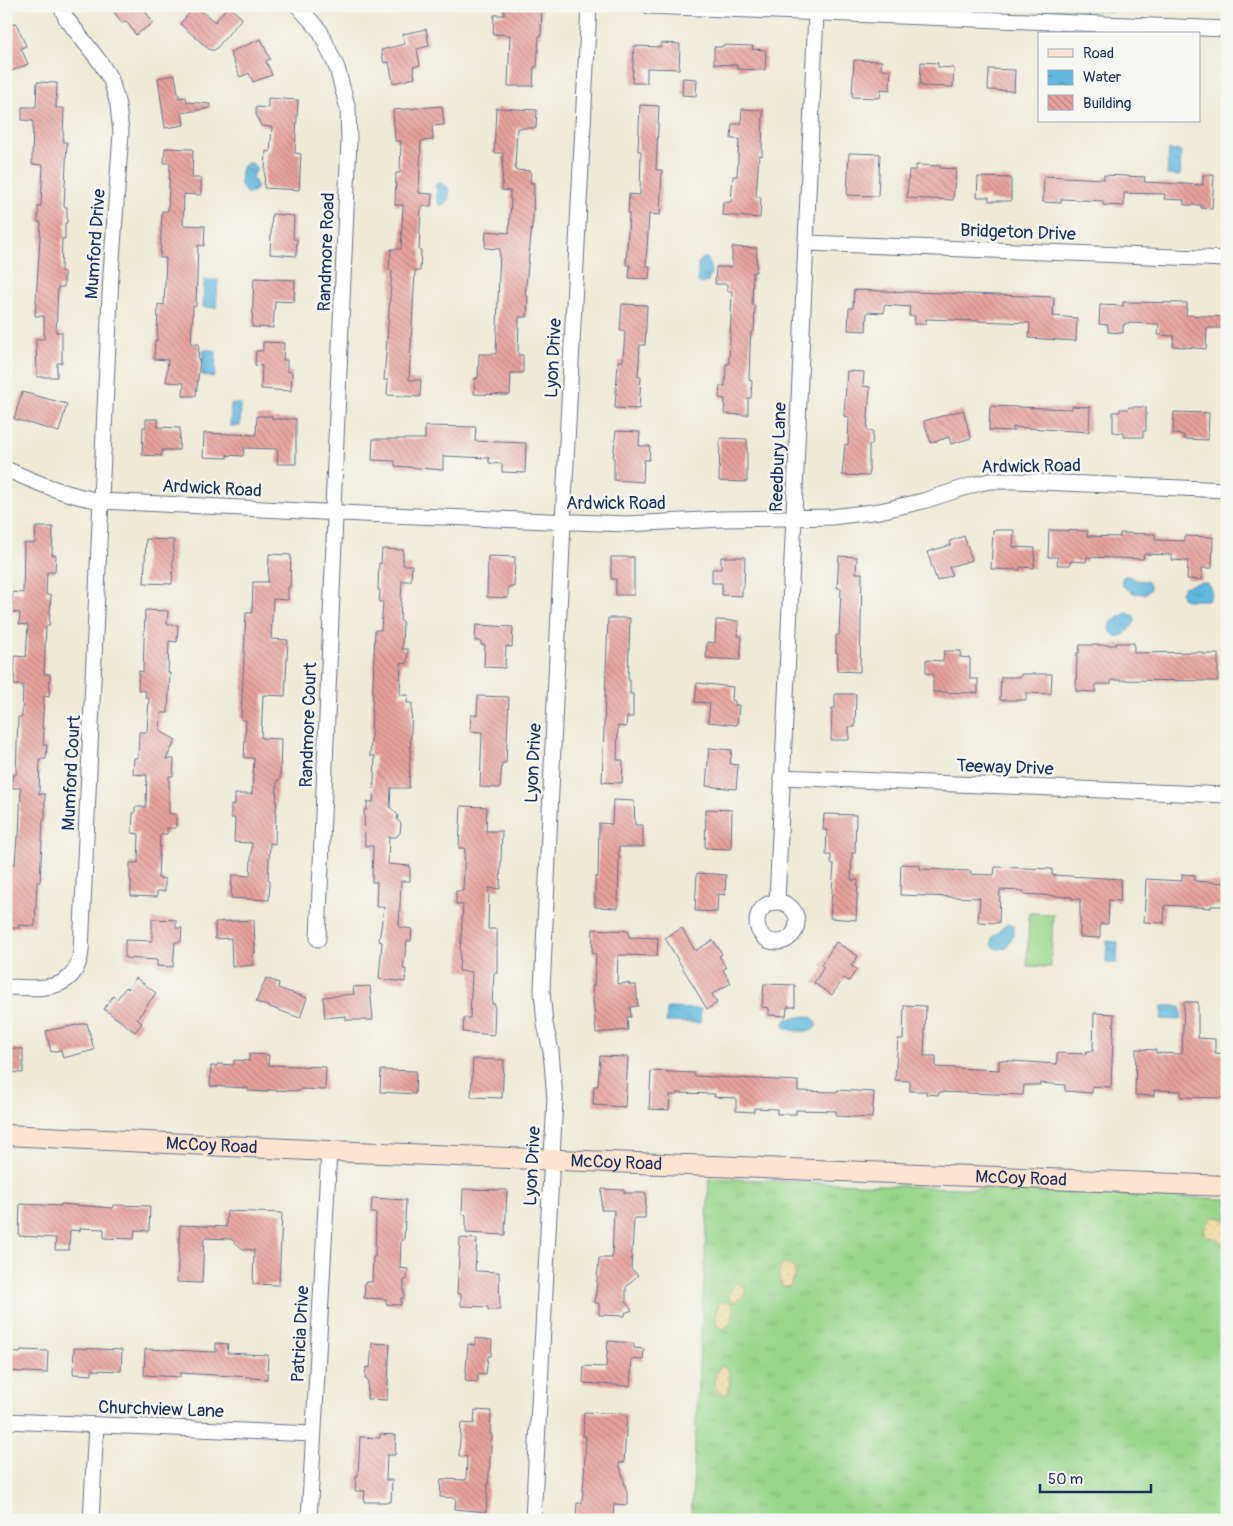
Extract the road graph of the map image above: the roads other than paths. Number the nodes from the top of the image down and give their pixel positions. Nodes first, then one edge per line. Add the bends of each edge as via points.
1 (61, 6) edge
2 (298, 6) edge
3 (589, 6) edge
4 (649, 6) edge
5 (816, 13) junction
6 (1227, 29) edge
7 (807, 243) junction
8 (1227, 259) edge
9 (6, 469) edge
10 (1227, 490) edge
11 (102, 501) junction
12 (334, 513) junction
13 (794, 518) junction
14 (563, 522) junction
15 (782, 777) junction
16 (1227, 795) edge
17 (777, 902) dead end
18 (318, 939) dead end
19 (6, 986) edge
20 (6, 1135) edge
21 (329, 1151) junction
22 (552, 1160) junction
23 (1227, 1186) edge
24 (6, 1421) edge
25 (96, 1425) junction
26 (313, 1434) junction
27 (91, 1520) edge
28 (309, 1520) edge
29 (533, 1520) edge

1 - 11 street, Mumford Drive via 66,18 111,80 121,133 111,274
2 - 12 street, Randmore Road via 320,31 337,68 348,109
3 - 14 street, Lyon Drive
4 - 5 street
5 - 6 street
5 - 7 street, Reedbury Lane
7 - 8 street, Bridgeton Drive
7 - 13 street, Reedbury Lane
9 - 11 street, Ardwick Road via 45,486
10 - 13 street, Ardwick Road via 990,481 880,512
11 - 12 street, Ardwick Road
11 - 19 street, Mumford Court via 80,960 76,970 62,984
12 - 14 street, Ardwick Road
12 - 18 street, Randmore Court
13 - 14 street, Ardwick Road via 627,524
13 - 15 street, Reedbury Lane
14 - 22 street, Lyon Drive via 542,991 554,1074
15 - 16 street, Teeway Drive
15 - 17 street, Reedbury Lane
20 - 21 main road, McCoy Road
21 - 22 main road, McCoy Road
21 - 26 street, Patricia Drive
22 - 23 main road, McCoy Road
22 - 29 street, Lyon Drive
24 - 25 street, Churchview Lane
25 - 26 street, Churchview Lane
25 - 27 street
26 - 28 street, Patricia Drive

